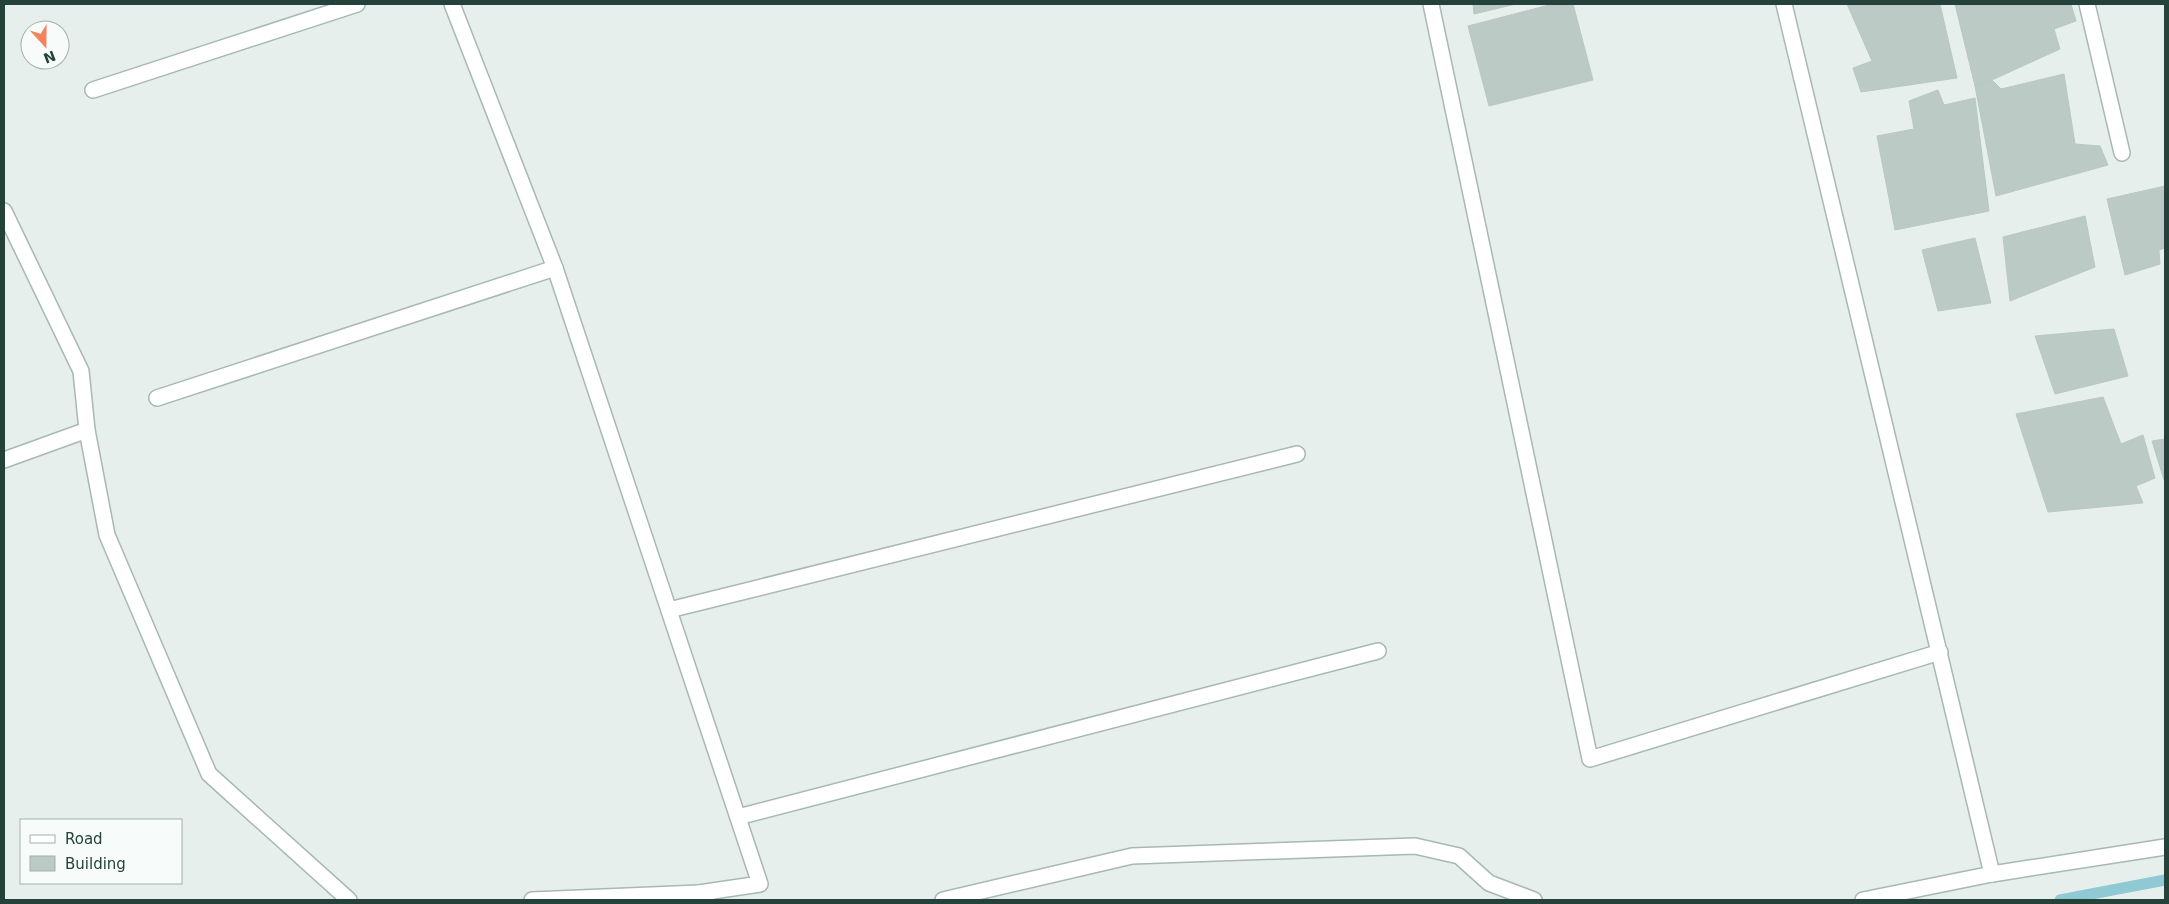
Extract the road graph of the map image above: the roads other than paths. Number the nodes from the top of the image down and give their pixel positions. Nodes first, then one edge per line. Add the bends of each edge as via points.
1 (357, 4) edge
2 (452, 4) edge
3 (1431, 4) edge
4 (1784, 4) edge
5 (2087, 4) edge
6 (93, 90) dead end
7 (2122, 153) dead end
8 (4, 211) edge
9 (554, 268) junction
10 (157, 398) dead end
11 (87, 430) junction
12 (1296, 454) dead end
13 (4, 460) edge
14 (668, 610) junction
15 (1378, 651) dead end
16 (1940, 652) junction
17 (738, 817) junction
18 (2165, 847) edge
19 (1992, 874) junction
20 (705, 896) edge
21 (349, 900) edge
22 (532, 900) edge
23 (943, 900) edge
24 (1534, 900) edge
25 (1863, 900) edge

1 - 6 street
2 - 9 street
3 - 16 street via 1590,759
4 - 16 street
5 - 7 street
8 - 11 street via 81,371
9 - 10 street
9 - 14 street
11 - 13 street
11 - 21 street via 108,536 209,774
12 - 14 street
14 - 17 street
15 - 17 street
16 - 19 street
17 - 20 street via 760,884
18 - 19 street
19 - 25 street
20 - 22 street
23 - 24 street via 1132,856 1415,846 1459,856 1489,883

